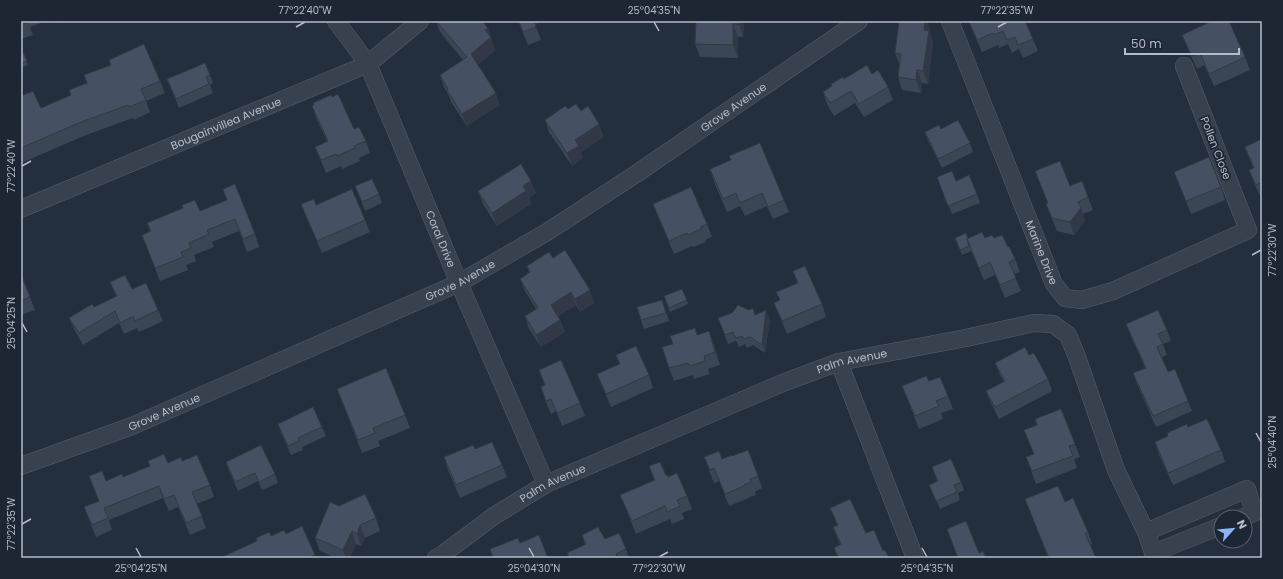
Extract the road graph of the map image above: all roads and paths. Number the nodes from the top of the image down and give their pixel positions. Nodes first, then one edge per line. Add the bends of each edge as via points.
1 (336, 21) edge
2 (420, 21) edge
3 (859, 21) edge
4 (950, 21) edge
5 (368, 64) junction
6 (1184, 66) dead end
7 (21, 209) edge
8 (1248, 230) joint
9 (459, 283) junction
10 (839, 362) junction
11 (21, 466) edge
12 (546, 484) junction
13 (1253, 509) edge
14 (1213, 530) edge
15 (1146, 532) junction
16 (1154, 556) edge
17 (436, 558) edge
18 (915, 558) edge

1 - 5 street, Coral Drive
2 - 5 street, Bougainvillea Avenue
3 - 9 street, Grove Avenue via 540,237
4 - 8 street, Marine Drive via 1054,284 1065,298 1082,300 1114,291
5 - 7 street, Bougainvillea Avenue
5 - 9 street, Coral Drive
6 - 8 street, Pollen Close
9 - 11 street, Grove Avenue via 130,427
9 - 12 street, Coral Drive
10 - 12 street, Palm Avenue via 785,382
10 - 15 street, Palm Avenue via 1034,323 1053,324 1068,335 1116,470
10 - 18 street
12 - 17 street, Palm Avenue via 494,516
13 - 15 street via 1247,489
14 - 16 street
15 - 16 street, Palm Avenue

